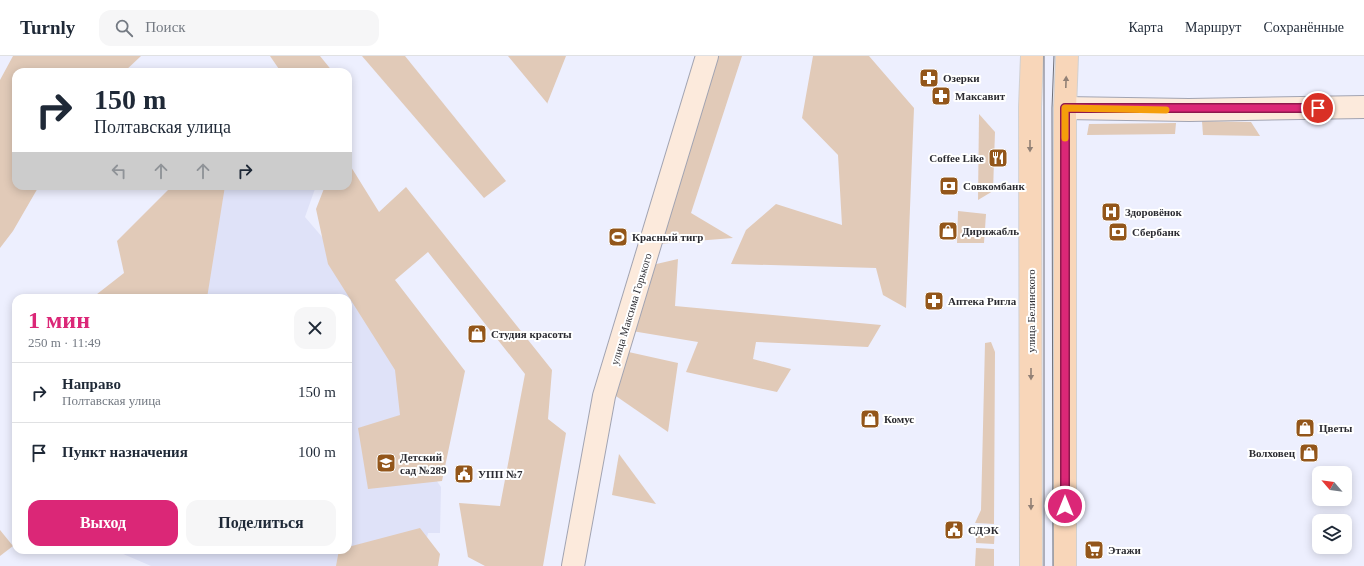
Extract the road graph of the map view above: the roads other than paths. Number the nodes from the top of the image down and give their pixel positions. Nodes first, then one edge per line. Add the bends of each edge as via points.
1 (707, 56) edge
2 (1032, 56) edge
3 (1067, 56) edge
4 (1364, 107) edge
5 (1065, 108) junction
6 (574, 566) edge
7 (1031, 566) edge
8 (1065, 566) edge

1 - 6 street, улица Максима Горького via 604,396
2 -> 7 main road, улица Белинского
5 -> 3 main road
4 - 5 street via 1189,110
5 - 8 main road

